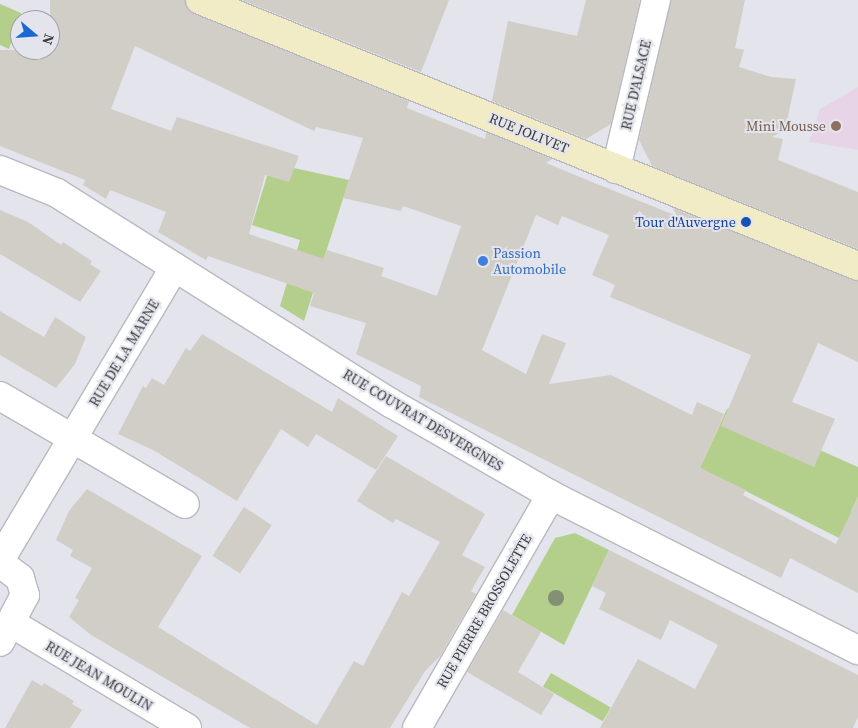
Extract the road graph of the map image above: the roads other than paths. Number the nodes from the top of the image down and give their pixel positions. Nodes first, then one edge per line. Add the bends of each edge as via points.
1 (200, 0) edge
2 (656, 0) edge
3 (616, 169) junction
4 (0, 170) edge
5 (858, 266) edge
6 (175, 267) junction
7 (0, 396) edge
8 (72, 438) junction
9 (551, 495) junction
10 (185, 504) dead end
11 (0, 561) edge
12 (6, 633) edge
13 (858, 650) edge
14 (187, 728) edge
15 (417, 728) edge

1 - 3 street, RUE JOLIVET
2 - 3 street, RUE D'ALSACE
3 - 5 street, RUE JOLIVET
4 - 6 street, RUE COUVRAT DESVERGNES via 57,193
6 - 8 street, RUE DE LA MARNE
6 - 9 street, RUE COUVRAT DESVERGNES via 391,403
7 - 8 street
8 - 10 street
8 - 11 street, RUE DE LA MARNE
9 - 13 street, RUE COUVRAT DESVERGNES
9 - 15 street, RUE PIERRE BROSSOLETTE
11 - 12 street via 20,578 25,595
12 - 14 street, RUE JEAN MOULIN

